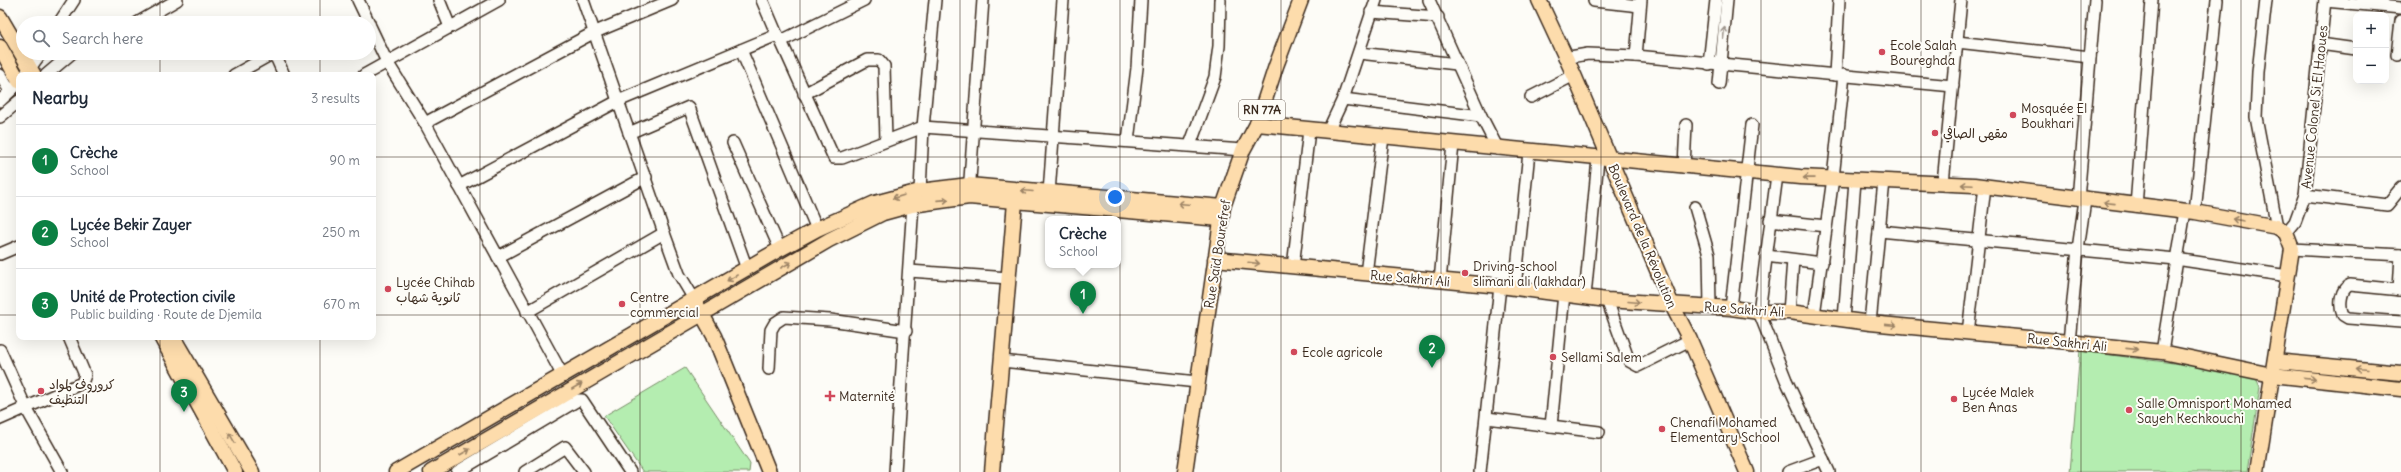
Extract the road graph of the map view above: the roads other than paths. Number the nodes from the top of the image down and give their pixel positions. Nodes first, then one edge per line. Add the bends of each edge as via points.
1 (74, 0) edge
2 (177, 0) edge
3 (358, 0) edge
4 (439, 0) edge
5 (499, 0) edge
6 (583, 0) edge
7 (672, 0) edge
8 (762, 0) edge
9 (864, 0) edge
10 (935, 0) edge
11 (983, 0) edge
12 (1063, 0) edge
13 (1141, 0) edge
14 (1220, 0) edge
15 (1301, 0) edge
16 (1376, 0) edge
17 (1429, 0) edge
18 (1539, 0) edge
19 (1716, 0) edge
20 (1727, 0) edge
21 (1839, 0) edge
22 (1961, 0) edge
23 (2095, 0) edge
24 (2152, 0) edge
25 (2217, 0) edge
26 (2266, 0) edge
27 (2325, 0) edge
28 (1594, 1) dead end
29 (1641, 3) edge
30 (2401, 8) edge
31 (1371, 12) junction
32 (64, 16) edge
33 (149, 16) edge
34 (366, 16) edge
35 (0, 17) edge
36 (1438, 17) junction
37 (2401, 20) edge
38 (450, 27) junction
39 (594, 32) junction
40 (376, 38) edge
41 (779, 38) junction
42 (1957, 42) junction
43 (2320, 44) junction
44 (0, 47) edge
45 (16, 47) edge
46 (2353, 49) edge
47 (741, 50) junction
48 (1359, 54) junction
49 (2394, 54) edge
50 (1636, 56) junction
51 (2090, 57) junction
52 (1564, 58) junction
53 (23, 60) edge
54 (37, 60) edge
55 (64, 60) edge
56 (261, 60) edge
57 (277, 60) edge
58 (387, 62) junction
59 (1457, 64) junction
60 (1709, 64) junction
61 (1721, 65) junction
62 (29, 72) edge
63 (31, 72) edge
64 (50, 72) edge
65 (239, 72) edge
66 (283, 72) edge
67 (369, 72) edge
68 (0, 75) edge
69 (1574, 75) junction
70 (1839, 75) junction
71 (1719, 84) dead end
72 (16, 85) edge
73 (1953, 86) junction
74 (804, 94) junction
75 (1531, 97) dead end
76 (1343, 99) junction
77 (0, 101) edge
78 (618, 101) junction
79 (16, 104) edge
80 (1481, 116) junction
81 (0, 117) edge
82 (425, 123) junction
83 (1258, 124) junction
84 (1686, 125) dead end
85 (1752, 125) dead end
86 (923, 127) junction
87 (972, 130) junction
88 (1309, 130) junction
89 (1328, 131) junction
90 (629, 133) junction
91 (1052, 136) junction
92 (1383, 137) junction
93 (1128, 141) junction
94 (886, 142) junction
95 (732, 143) dead end
96 (1453, 144) junction
97 (1190, 145) junction
98 (1498, 149) junction
99 (1243, 150) junction
100 (1529, 152) junction
101 (1604, 158) junction
102 (1684, 167) junction
103 (1746, 171) junction
104 (1777, 175) junction
105 (646, 177) junction
106 (1833, 178) junction
107 (1855, 181) junction
108 (1884, 181) junction
109 (1943, 183) junction
110 (459, 186) junction
111 (1985, 186) junction
112 (2401, 188) edge
113 (920, 191) junction
114 (969, 191) junction
115 (1050, 193) junction
116 (2305, 195) junction
117 (2082, 200) junction
118 (1015, 202) junction
119 (913, 204) junction
120 (2387, 205) junction
121 (2401, 205) edge
122 (2136, 206) junction
123 (1695, 207) dead end
124 (2190, 212) junction
125 (1222, 213) junction
126 (1770, 220) junction
127 (1826, 226) junction
128 (817, 229) junction
129 (2281, 230) junction
130 (1879, 231) junction
131 (664, 233) junction
132 (1977, 240) junction
133 (16, 247) edge
134 (780, 249) junction
135 (2078, 249) junction
136 (2292, 249) junction
137 (0, 254) edge
138 (2401, 255) edge
139 (1766, 256) junction
140 (498, 257) junction
141 (1215, 259) junction
142 (2176, 259) junction
143 (1793, 260) junction
144 (1822, 263) junction
145 (1292, 267) junction
146 (747, 269) junction
147 (909, 272) junction
148 (1366, 274) junction
149 (2288, 276) junction
150 (1009, 278) junction
151 (1440, 281) junction
152 (1500, 286) junction
153 (1515, 288) junction
154 (2400, 290) edge
155 (1564, 294) junction
156 (1585, 296) junction
157 (694, 299) junction
158 (1607, 300) junction
159 (1672, 305) junction
160 (1710, 307) junction
161 (1731, 308) junction
162 (527, 312) junction
163 (1759, 312) junction
164 (1789, 312) junction
165 (702, 314) junction
166 (1814, 315) junction
167 (1844, 319) junction
168 (2401, 322) edge
169 (1870, 323) junction
170 (906, 331) junction
171 (1968, 333) junction
172 (70, 340) edge
173 (163, 340) edge
174 (175, 340) edge
175 (1690, 340) junction
176 (2069, 342) junction
177 (0, 350) edge
178 (2162, 352) junction
179 (1002, 361) junction
180 (2275, 361) junction
181 (770, 369) dead end
182 (2401, 373) edge
183 (2272, 375) junction
184 (563, 376) junction
185 (1198, 382) junction
186 (2401, 389) edge
187 (26, 408) junction
188 (1487, 418) junction
189 (0, 419) edge
190 (1551, 426) junction
191 (1599, 432) dead end
192 (1823, 459) junction
193 (61, 472) edge
194 (235, 472) edge
195 (252, 472) edge
196 (396, 472) edge
197 (431, 472) edge
198 (457, 472) edge
199 (525, 472) edge
200 (584, 472) edge
201 (630, 472) edge
202 (769, 472) edge
203 (895, 472) edge
204 (992, 472) edge
205 (1185, 472) edge
206 (1480, 472) edge
207 (1748, 472) edge
208 (1788, 472) edge
209 (1829, 472) edge
210 (2257, 472) edge

1 - 32 street
2 - 33 street
3 - 34 street
4 - 38 street
5 - 38 street
6 - 39 street
7 - 39 street
8 - 41 street
9 - 41 street
10 - 86 street
11 - 87 street
12 - 91 street
13 - 93 street via 1137,68
14 - 97 street via 1215,77
15 - 83 main road, Rue Saïd Bourefref / RN 77A
16 - 31 street
17 - 36 street
18 - 52 main road, Boulevard de la Révolution
19 - 60 street
61 -> 20 street
21 - 70 street
22 - 42 street
23 - 51 street
24 - 122 street
25 - 124 street
26 - 129 street via 2256,117
27 - 30 street
27 - 43 street, Avenue Colonel Si El Haoues
28 - 29 street
29 - 50 street
31 - 36 street
31 - 48 street
35 - 45 main road
36 - 59 street
37 - 49 street
38 - 58 street
39 - 78 street
39 - 82 street
40 - 58 street
41 - 47 street
41 - 74 street
42 - 51 street
42 - 73 street
43 - 46 street
43 - 116 street, Avenue Colonel Si El Haoues
44 - 72 main road
47 - 78 street
47 - 128 street
48 - 59 street
48 - 76 street
50 - 52 street via 1588,54
50 - 60 street
51 - 117 street
52 - 69 main road, Boulevard de la Révolution
53 - 62 main road
54 - 63 street
55 - 64 street
56 - 65 street
57 - 66 street
58 - 67 street
58 - 82 street
59 - 80 street
60 - 61 street
61 - 70 street
61 - 71 street
68 - 72 street
69 - 75 street
69 - 101 main road, Boulevard de la Révolution
70 - 73 street
70 - 106 street
72 - 77 street
73 - 109 street
74 - 94 street via 834,158 842,158
74 - 94 street via 867,60 879,60 884,66
76 - 80 street
76 - 89 street
78 - 90 street
78 - 110 street
79 - 81 street
80 - 98 street
82 - 110 street
83 - 88 main road
83 - 99 main road, Rue Saïd Bourefref / RN 77A
84 - 102 street
85 - 103 street
86 - 87 street
86 - 94 street
86 - 113 street
87 - 91 street
87 - 114 street
88 - 89 main road
88 - 145 street
89 - 92 main road
90 - 105 street
90 - 146 street via 688,107
91 - 93 street
91 - 115 street
92 - 96 main road
92 - 148 street
93 - 97 street
95 - 134 street
96 - 98 main road
96 - 151 street
97 - 99 street
98 - 100 main road
99 - 125 main road, Rue Saïd Bourefref / RN 77A
100 - 101 main road
100 - 153 street
101 - 102 main road
101 - 156 street
101 - 159 main road, Boulevard de la Révolution
102 - 103 main road
103 - 104 main road
103 - 161 street
106 -> 104 main road
104 - 126 street
105 - 131 street
105 - 140 street
106 - 107 main road
106 - 127 street
107 - 108 main road
107 - 167 street
108 - 109 main road
108 - 130 street
111 -> 109 main road
110 - 140 street
111 - 117 main road
111 - 132 street
112 - 120 street
113 - 114 main road
113 -> 128 main road via 875,204
115 -> 114 main road
114 - 118 main road
119 -> 114 main road
125 -> 115 main road
116 - 120 street
116 - 129 street, Avenue Colonel Si El Haoues via 2295,222
122 -> 117 main road
117 - 135 street
118 - 125 main road
118 - 150 main road
119 - 147 street
165 -> 119 main road via 856,225
120 - 121 street
122 - 124 main road
123 - 160 street via 1709,255
129 -> 124 main road
124 - 142 street
125 - 141 main road, Rue Saïd Bourefref / RN 77A
126 - 127 street
126 - 139 street
127 - 144 street
128 - 134 main road
129 - 136 main road
130 - 132 street
130 - 169 street
131 - 157 street via 679,274
131 - 162 street
132 - 135 street
132 - 171 street
133 - 137 street
134 - 146 main road
135 - 142 street
135 - 176 street
136 - 138 street
136 - 149 main road
138 - 154 street
139 - 143 street
139 - 163 street
140 - 162 street
141 -> 145 main road, Rue Sakhri Ali
141 - 185 main road, Rue Saïd Bourefref / RN 77A
142 - 149 street
142 - 178 street
143 - 144 street
143 - 164 street
144 - 166 street
145 - 148 main road, Rue Sakhri Ali
146 -> 157 main road
147 - 150 street
147 - 170 street
148 - 151 main road, Rue Sakhri Ali
149 - 180 main road
150 - 179 main road
151 - 152 main road, Rue Sakhri Ali
152 - 153 main road, Rue Sakhri Ali
152 - 188 street
153 - 155 main road, Rue Sakhri Ali
154 - 168 street via 2354,285 2346,287 2342,293 2341,312 2348,318
155 - 156 main road, Rue Sakhri Ali
155 - 190 street
156 - 158 main road, Rue Sakhri Ali
157 - 165 main road
157 - 184 main road
158 -> 159 main road, Rue Sakhri Ali
158 - 175 street via 1628,361 1638,366
159 - 160 main road, Rue Sakhri Ali
159 - 175 main road, Boulevard de la Révolution
160 - 161 main road, Rue Sakhri Ali
161 - 163 main road, Rue Sakhri Ali
162 - 184 street
163 - 164 main road, Rue Sakhri Ali
163 - 192 street via 1786,380
164 - 166 main road, Rue Sakhri Ali
197 -> 165 main road
165 - 202 main road via 714,336
166 - 167 main road, Rue Sakhri Ali
167 - 169 main road, Rue Sakhri Ali
169 -> 171 main road, Rue Sakhri Ali
170 - 181 street via 830,320 784,317 775,323 771,330
170 - 203 street
171 - 176 main road, Rue Sakhri Ali
172 - 187 street via 85,375 84,381
173 - 194 main road
195 -> 174 main road
175 - 207 main road, Boulevard de la Révolution
176 -> 178 main road, Rue Sakhri Ali
177 - 187 street
178 - 183 main road, Rue Sakhri Ali
179 - 185 street
179 - 204 main road
182 -> 180 main road
180 - 183 main road
183 -> 186 main road, Rue Sakhri Ali
183 - 210 main road
184 - 196 main road
185 - 205 main road, Rue Saïd Bourefref / RN 77A
187 - 189 street
187 - 193 street
188 - 190 street
188 - 206 street
190 - 191 street
192 - 208 street
192 - 209 street
198 - 201 street via 578,400 582,400
199 - 200 street via 565,447

